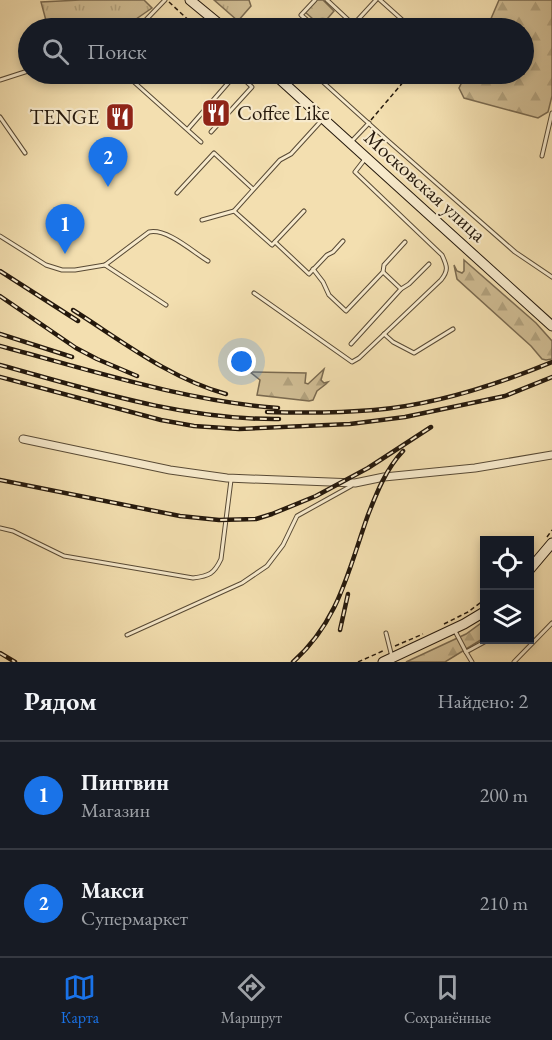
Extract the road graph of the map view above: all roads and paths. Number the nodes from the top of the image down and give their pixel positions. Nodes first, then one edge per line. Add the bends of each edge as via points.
1 (166, 0) edge
2 (190, 0) edge
3 (315, 0) edge
4 (327, 0) edge
5 (388, 0) edge
6 (380, 1) edge
7 (148, 18) edge
8 (186, 18) edge
9 (212, 18) edge
10 (304, 18) edge
11 (346, 18) edge
12 (361, 18) edge
13 (400, 18) edge
14 (18, 74) edge
15 (0, 80) edge
16 (136, 84) edge
17 (228, 84) edge
18 (249, 84) edge
19 (285, 84) edge
20 (325, 84) edge
21 (402, 84) edge
22 (552, 113) edge
23 (0, 117) edge
24 (323, 119) junction
25 (369, 123) junction
26 (188, 130) junction
27 (212, 132) dead end
28 (201, 142) dead end
29 (351, 143) junction
30 (25, 153) dead end
31 (542, 156) dead end
32 (366, 158) junction
33 (253, 189) junction
34 (177, 193) dead end
35 (234, 211) junction
36 (304, 211) dead end
37 (202, 220) dead end
38 (0, 236) edge
39 (343, 241) dead end
40 (275, 242) junction
41 (405, 242) dead end
42 (208, 261) dead end
43 (429, 264) dead end
44 (105, 265) junction
45 (313, 269) junction
46 (383, 272) junction
47 (552, 277) edge
48 (401, 289) junction
49 (254, 292) dead end
50 (166, 305) dead end
51 (552, 326) edge
52 (453, 329) dead end
53 (384, 334) junction
54 (351, 344) dead end
55 (23, 439) dead end
56 (552, 455) edge
57 (231, 478) junction
58 (355, 483) junction
59 (0, 528) edge
60 (550, 548) edge
61 (534, 565) edge
62 (480, 603) edge
63 (480, 614) edge
64 (552, 623) edge
65 (442, 625) dead end
66 (454, 629) junction
67 (386, 633) dead end
68 (127, 634) dead end
69 (422, 634) dead end
70 (480, 644) edge
71 (390, 648) junction
72 (466, 652) junction
73 (388, 660) edge
74 (358, 662) edge
75 (472, 662) edge
76 (514, 662) edge

1 - 7 lane
1 - 8 path
2 - 9 main road
3 - 10 lane via 301,15
4 - 11 lane
5 - 6 lane
6 - 12 lane
6 - 13 lane
14 - 15 lane
16 - 26 lane
17 - 26 lane
18 - 27 lane via 252,87
19 - 24 main road, Московская улица
20 - 25 lane
21 - 25 path
22 - 31 lane
23 - 30 lane
24 - 29 main road, Московская улица
24 - 33 lane
25 - 29 lane
25 - 47 lane via 515,252
26 - 28 lane
29 - 32 main road, Московская улица
32 - 51 main road, Московская улица
32 - 53 lane via 355,172 442,255 447,266 441,280
33 - 34 lane via 213,153
33 - 35 lane
35 - 37 lane
35 - 40 lane via 272,245
36 - 40 lane
38 - 44 lane via 51,267 75,270
39 - 45 lane
40 - 45 lane via 309,274
41 - 46 lane via 384,265
42 - 44 lane via 155,231
43 - 48 lane
44 - 50 lane
45 - 46 lane via 329,295 346,311
46 - 48 lane
48 - 54 lane
49 - 53 lane via 352,362
52 - 53 lane via 414,353
55 - 57 street via 170,470
56 - 58 street
57 - 58 street
57 - 59 lane via 221,559 207,576 193,579 64,556
58 - 68 lane via 297,516 267,566 242,583
60 - 61 main road
62 - 65 path
63 - 66 main road
64 - 76 lane
66 - 72 lane
66 - 73 main road
67 - 71 lane
69 - 71 path
70 - 72 lane
71 - 73 lane
71 - 74 path
72 - 75 lane

